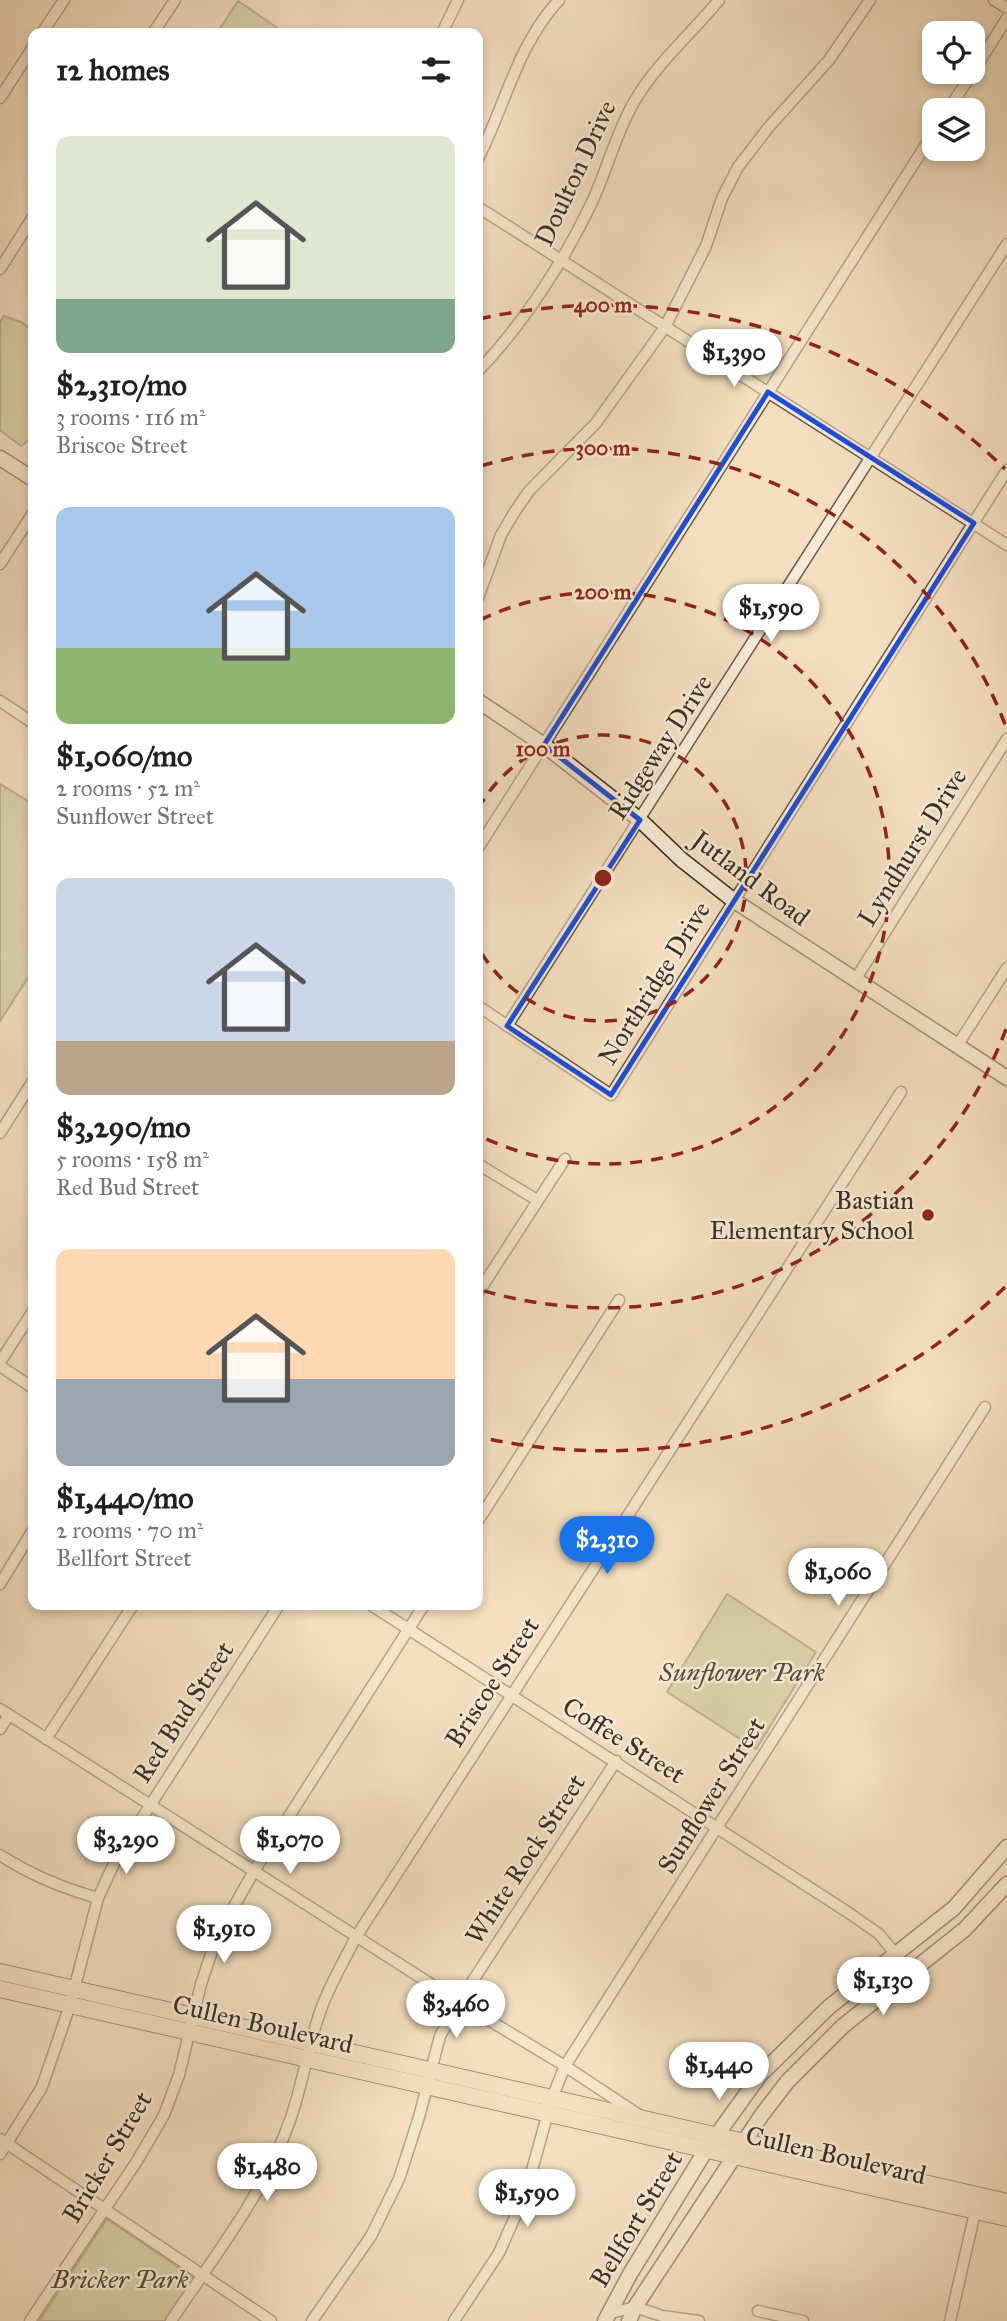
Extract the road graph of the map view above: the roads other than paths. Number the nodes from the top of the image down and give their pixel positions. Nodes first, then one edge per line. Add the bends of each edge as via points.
1 (175, 0) edge
2 (458, 0) edge
3 (559, 0) edge
4 (719, 0) edge
5 (870, 0) edge
6 (994, 0) edge
7 (58, 2) edge
8 (1007, 8) edge
9 (1007, 18) edge
10 (45, 28) edge
11 (156, 28) edge
12 (444, 28) edge
13 (985, 53) edge
14 (28, 55) edge
15 (0, 98) edge
16 (483, 148) edge
17 (922, 151) edge
18 (483, 210) edge
19 (28, 226) edge
20 (1007, 244) edge
21 (560, 260) junction
22 (0, 268) edge
23 (665, 327) junction
24 (483, 365) edge
25 (768, 393) junction
26 (0, 458) edge
27 (871, 458) junction
28 (1007, 470) edge
29 (28, 476) edge
30 (28, 521) edge
31 (974, 523) junction
32 (1007, 545) edge
33 (0, 564) edge
34 (483, 584) edge
35 (0, 701) edge
36 (483, 704) edge
37 (28, 720) edge
38 (1007, 739) edge
39 (544, 745) junction
40 (640, 820) junction
41 (483, 840) edge
42 (733, 901) junction
43 (1007, 968) edge
44 (855, 980) junction
45 (483, 1009) edge
46 (507, 1026) junction
47 (957, 1046) junction
48 (1007, 1078) edge
49 (28, 1089) edge
50 (901, 1092) dead end
51 (0, 1133) edge
52 (565, 1159) dead end
53 (483, 1167) edge
54 (537, 1200) junction
55 (483, 1285) edge
56 (619, 1300) dead end
57 (28, 1319) edge
58 (0, 1364) edge
59 (28, 1384) edge
60 (985, 1407) dead end
61 (483, 1513) edge
62 (28, 1538) edge
63 (0, 1584) edge
64 (130, 1610) edge
65 (276, 1610) edge
66 (380, 1610) edge
67 (421, 1610) edge
68 (409, 1629) junction
69 (511, 1695) junction
70 (5, 1712) edge
71 (0, 1729) edge
72 (46, 1739) junction
73 (616, 1761) junction
74 (150, 1804) junction
75 (718, 1826) junction
76 (1007, 1847) edge
77 (0, 1855) edge
78 (254, 1871) junction
79 (1007, 1884) edge
80 (98, 1898) junction
81 (356, 1937) junction
82 (897, 1954) junction
83 (0, 1972) edge
84 (911, 1973) junction
85 (0, 1989) edge
86 (72, 1997) junction
87 (459, 2002) junction
88 (829, 2007) junction
89 (192, 2024) junction
90 (843, 2026) junction
91 (311, 2043) junction
92 (307, 2059) junction
93 (565, 2066) junction
94 (428, 2079) junction
95 (550, 2106) junction
96 (644, 2118) junction
97 (717, 2134) junction
98 (744, 2142) junction
99 (2, 2145) edge
100 (706, 2150) junction
101 (734, 2157) junction
102 (1007, 2202) edge
103 (978, 2203) junction
104 (104, 2210) junction
105 (1007, 2218) edge
106 (202, 2274) junction
107 (635, 2307) junction
108 (758, 2311) dead end
109 (604, 2318) edge
110 (661, 2318) edge
111 (30, 2321) edge
112 (171, 2321) edge
113 (271, 2321) edge
114 (312, 2321) edge
115 (454, 2321) edge
116 (629, 2321) edge
117 (699, 2321) edge
118 (803, 2321) edge
119 (950, 2321) edge

1 - 11 street
2 - 12 street
3 - 16 street via 518,61
4 - 21 street, Doulton Drive via 635,99 593,201
5 - 23 street via 829,60 738,167 706,246
6 - 8 street
7 - 10 street
9 - 13 street
14 - 15 street
17 - 25 street
18 - 21 street
19 - 22 street
20 - 27 street, Ridgeway Drive
21 - 23 street
21 - 24 street, Doulton Drive
23 - 25 street
23 - 34 street via 596,423 529,491 501,535
25 - 27 street
25 - 39 street
26 - 29 main road
27 - 31 street
27 - 40 street, Ridgeway Drive
28 - 31 street, Northridge Drive
30 - 33 street
31 - 32 street
31 - 42 street, Northridge Drive
35 - 37 street
36 - 39 main road, Jutland Road
38 - 44 street, Lyndhurst Drive
39 - 40 main road, Jutland Road
39 - 41 street
40 - 42 main road, Jutland Road
40 - 46 street, Ridgeway Drive
42 - 44 main road, Jutland Road
42 - 46 street, Northridge Drive via 611,1094
43 - 47 street
44 - 47 main road, Jutland Road
45 - 46 street
47 - 48 main road, Jutland Road
49 - 51 street
50 - 69 street, Briscoe Street
52 - 54 street
53 - 54 street
54 - 55 street
56 - 61 street
57 - 58 street
58 - 59 street
60 - 75 street, Sunflower Street
62 - 63 street
64 - 72 street
65 - 74 street, Red Bud Street
66 - 68 street, Coffee Street
67 - 68 street, Bricker Street
68 - 69 street, Coffee Street
68 - 78 street, Bricker Street
69 - 73 street, Coffee Street
69 - 81 street, Briscoe Street
70 - 71 street
70 - 72 street
72 - 74 street
73 - 75 street, Coffee Street
73 - 87 street, White Rock Street
74 - 78 street
74 - 80 street, Red Bud Street
75 - 82 street, Coffee Street via 879,1934
75 - 93 street, Sunflower Street
76 - 82 main road, Bellfort Street via 954,1908
77 - 80 street via 60,1887
78 - 81 street
78 - 89 street, Bricker Street via 211,1954
79 - 84 main road, Bellfort Street via 965,1929
80 - 86 street, Red Bud Street
81 - 87 street
81 - 91 street, Briscoe Street via 328,1991
82 - 84 street, Coffee Street
82 - 88 main road, Bellfort Street
83 - 86 main road, Cullen Boulevard
84 - 90 main road, Bellfort Street
85 - 86 main road, Cullen Boulevard
86 - 89 main road, Cullen Boulevard
86 - 99 street, Red Bud Street via 42,2087
87 - 93 street
87 - 94 street, White Rock Street via 440,2036
88 - 90 main road
88 - 97 main road, Bellfort Street via 760,2075
89 - 91 main road, Cullen Boulevard
89 - 92 main road, Cullen Boulevard
89 - 104 street, Bricker Street via 164,2115
90 - 98 main road, Bellfort Street via 787,2082
91 - 92 street, Briscoe Street
91 - 94 main road, Cullen Boulevard
92 - 94 main road, Cullen Boulevard
92 - 106 street, Briscoe Street via 289,2124 267,2171
93 - 95 street, Sunflower Street
93 - 96 street
94 - 95 main road, Cullen Boulevard
94 - 114 street, White Rock Street via 399,2179 371,2236
95 - 96 main road, Cullen Boulevard
95 - 100 main road, Cullen Boulevard
95 - 115 street via 526,2192 499,2253
96 - 97 main road, Cullen Boulevard
97 - 98 main road, Cullen Boulevard
97 - 100 main road, Bellfort Street
98 - 101 main road, Bellfort Street
98 - 103 main road, Cullen Boulevard
99 - 104 street
100 - 101 main road, Cullen Boulevard
100 - 109 main road, Bellfort Street
101 - 103 main road, Cullen Boulevard
101 - 107 main road, Bellfort Street
102 - 103 main road, Cullen Boulevard
103 - 105 main road, Cullen Boulevard
103 - 119 street
104 - 106 street
104 - 111 street, Bricker Street
106 - 112 street, Briscoe Street
106 - 113 street
107 - 109 street
107 - 110 street
107 - 116 main road, Bellfort Street
108 - 118 street
110 - 117 street

